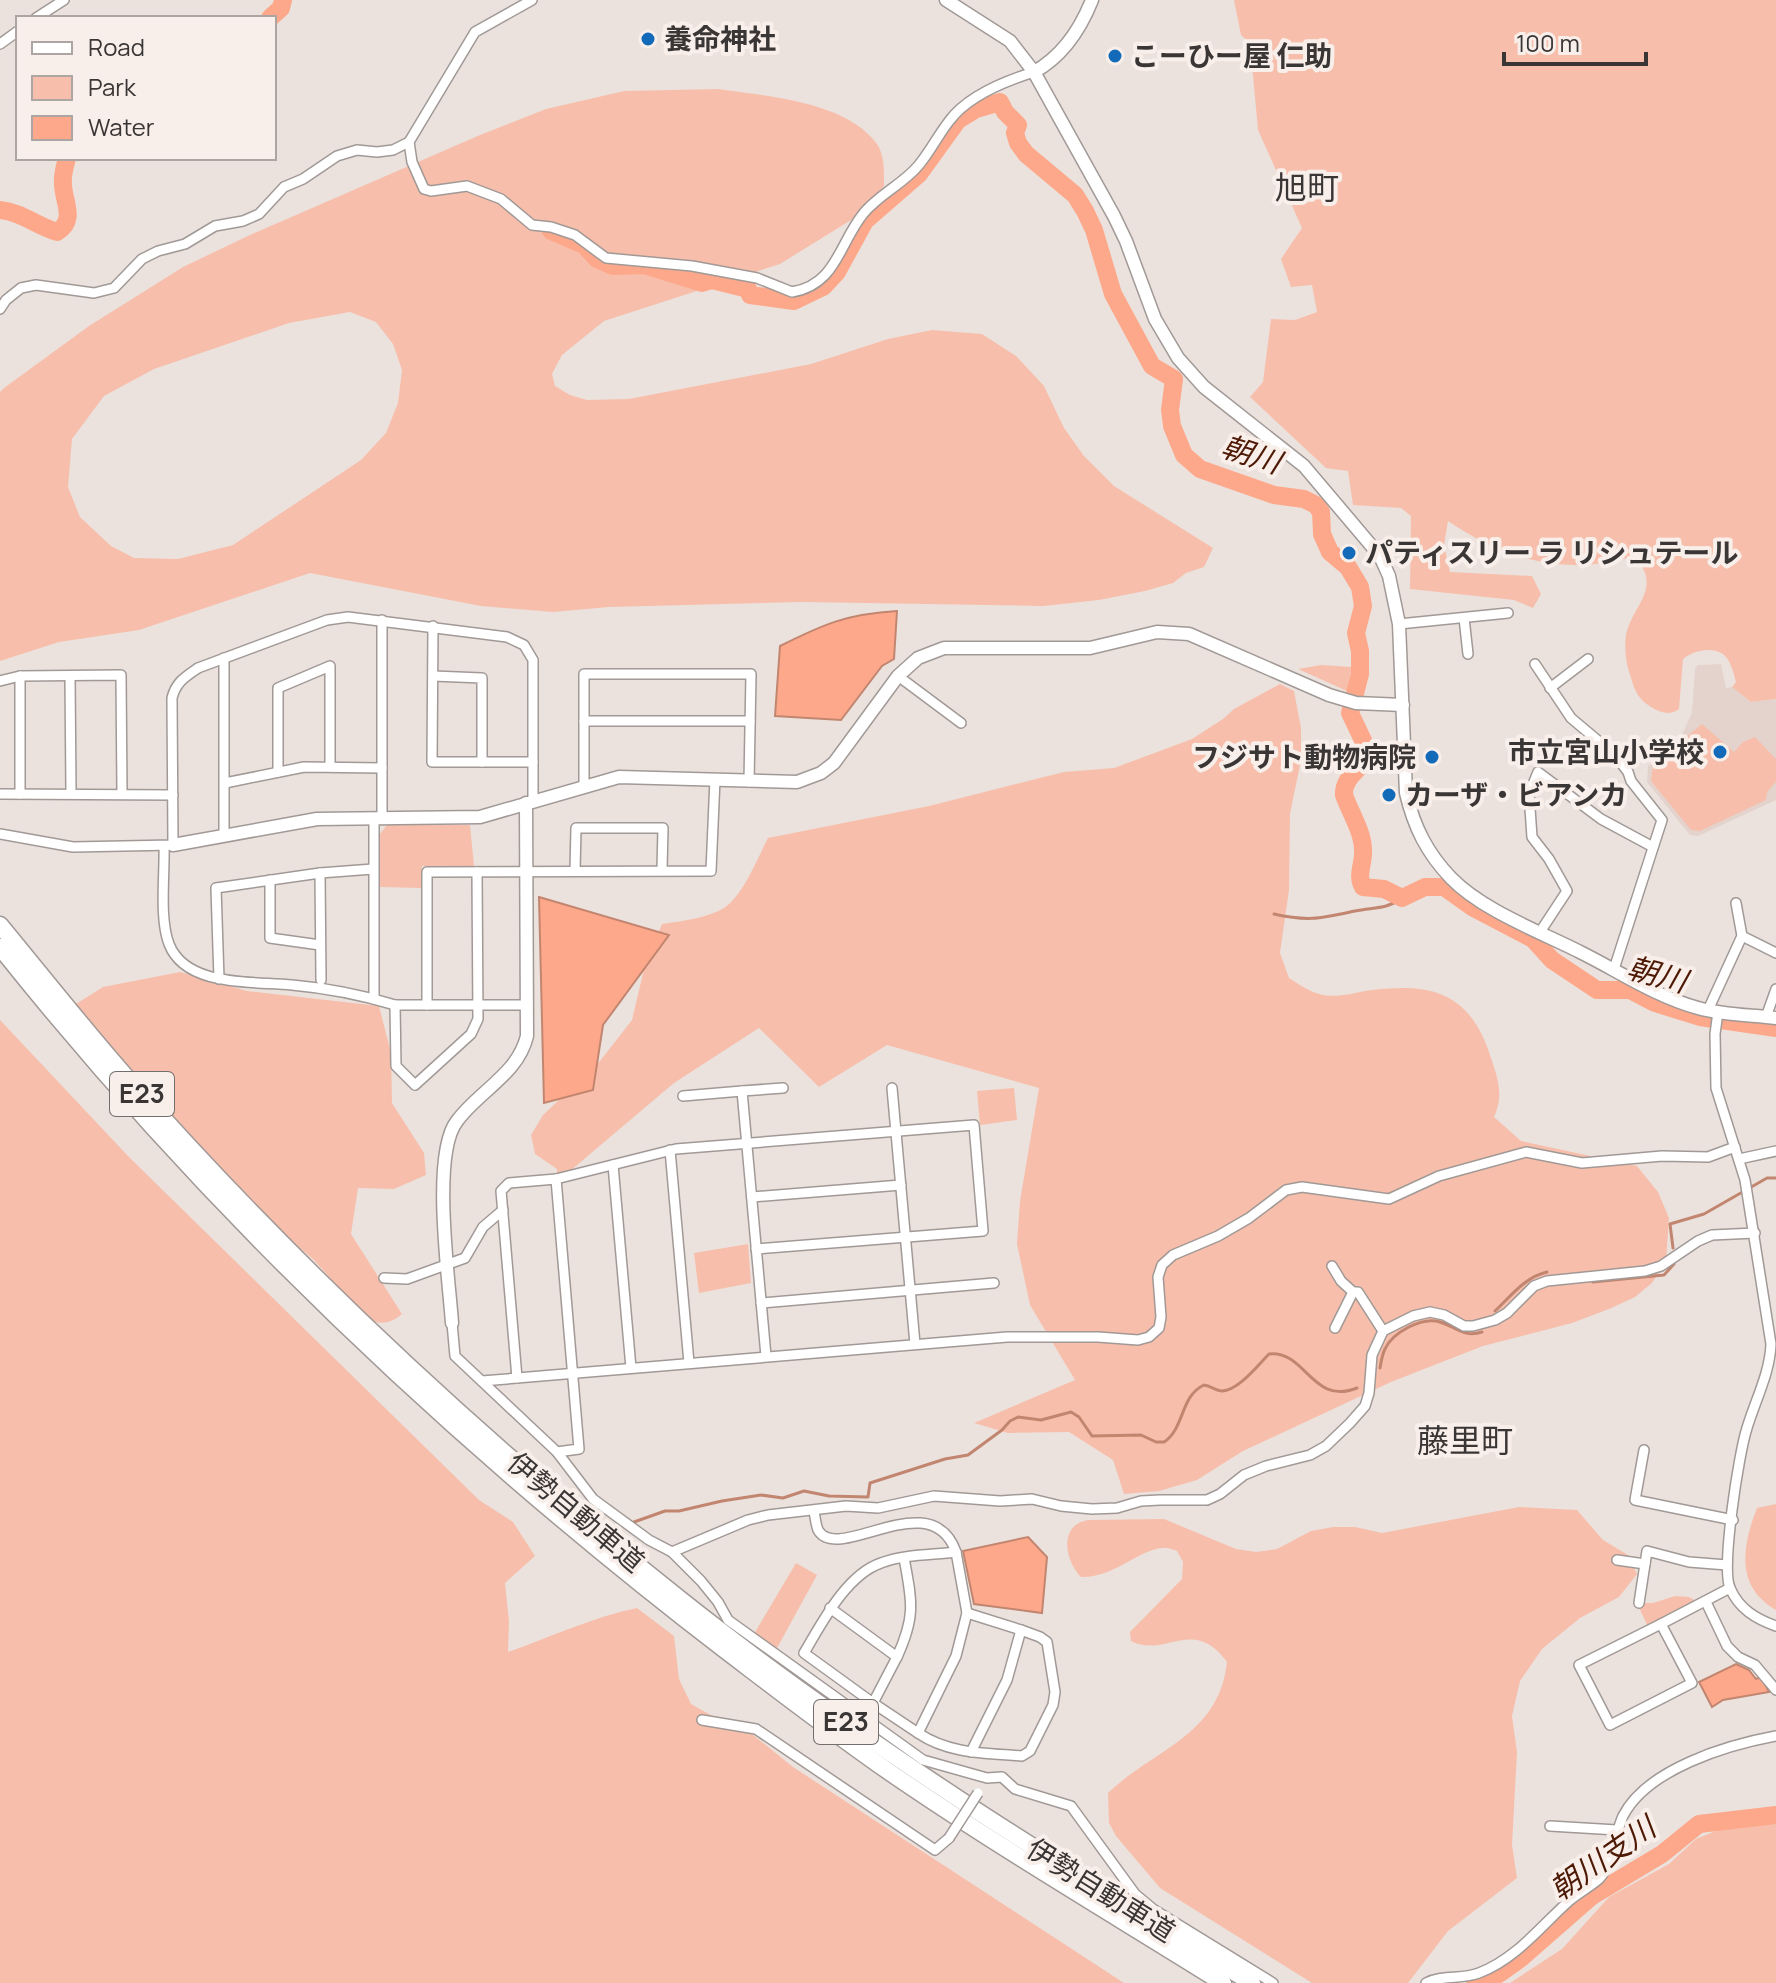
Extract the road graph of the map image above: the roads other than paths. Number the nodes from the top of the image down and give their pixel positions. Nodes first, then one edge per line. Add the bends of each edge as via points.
1 (64, 0) edge
2 (532, 0) edge
3 (946, 0) edge
4 (1092, 0) edge
5 (39, 16) edge
6 (1034, 72) junction
7 (409, 142) junction
8 (0, 309) edge
9 (1508, 613) dead end
10 (1464, 618) junction
11 (382, 620) junction
12 (1399, 624) junction
13 (433, 626) junction
14 (1468, 654) dead end
15 (224, 658) junction
16 (1588, 659) dead end
17 (1535, 664) dead end
18 (20, 676) junction
19 (70, 676) junction
20 (433, 676) junction
21 (898, 676) junction
22 (0, 681) edge
23 (1550, 688) junction
24 (1403, 705) junction
25 (584, 721) junction
26 (750, 721) junction
27 (961, 723) dead end
28 (482, 762) junction
29 (533, 762) junction
30 (330, 766) junction
31 (382, 768) junction
32 (278, 772) junction
33 (715, 779) junction
34 (749, 782) junction
35 (225, 783) junction
36 (584, 785) junction
37 (71, 793) junction
38 (0, 794) edge
39 (20, 794) junction
40 (122, 794) junction
41 (173, 795) junction
42 (530, 802) junction
43 (378, 819) junction
44 (0, 834) edge
45 (224, 836) junction
46 (169, 845) junction
47 (1653, 847) junction
48 (373, 869) junction
49 (662, 870) junction
50 (575, 871) junction
51 (477, 872) junction
52 (527, 872) junction
53 (320, 873) junction
54 (270, 880) junction
55 (1736, 903) dead end
56 (0, 925) edge
57 (1540, 932) junction
58 (1742, 936) junction
59 (320, 945) junction
60 (0, 947) edge
61 (1776, 953) edge
62 (1614, 969) junction
63 (219, 979) junction
64 (321, 980) dead end
65 (1776, 989) edge
66 (374, 999) junction
67 (395, 1005) junction
68 (427, 1005) junction
69 (478, 1005) junction
70 (528, 1005) junction
71 (1714, 1013) junction
72 (1771, 1018) edge
73 (783, 1088) dead end
74 (892, 1088) dead end
75 (742, 1091) junction
76 (683, 1096) dead end
77 (896, 1131) junction
78 (747, 1143) junction
79 (1735, 1147) junction
80 (670, 1150) junction
81 (1776, 1151) edge
82 (1739, 1159) junction
83 (613, 1165) junction
84 (556, 1179) junction
85 (901, 1185) junction
86 (752, 1197) junction
87 (503, 1210) junction
88 (1755, 1233) junction
89 (905, 1237) junction
90 (756, 1249) junction
91 (289, 1259) junction
92 (448, 1266) junction
93 (1332, 1266) dead end
94 (384, 1278) dead end
95 (994, 1283) dead end
96 (910, 1290) junction
97 (1353, 1292) junction
98 (761, 1303) junction
99 (452, 1323) joint
100 (1335, 1328) dead end
101 (1383, 1331) junction
102 (915, 1344) junction
103 (766, 1356) junction
104 (689, 1363) junction
105 (631, 1368) junction
106 (573, 1373) junction
107 (517, 1378) junction
108 (482, 1381) junction
109 (464, 1426) junction
110 (1644, 1450) dead end
111 (557, 1452) junction
112 (814, 1511) junction
113 (1733, 1520) junction
114 (672, 1552) junction
115 (956, 1552) junction
116 (904, 1558) junction
117 (1617, 1560) dead end
118 (1645, 1564) junction
119 (1727, 1565) junction
120 (1730, 1588) junction
121 (1706, 1602) junction
122 (1639, 1603) dead end
123 (830, 1608) junction
124 (967, 1613) junction
125 (1661, 1624) junction
126 (1776, 1626) edge
127 (1021, 1630) junction
128 (897, 1657) junction
129 (1776, 1690) edge
130 (873, 1703) junction
131 (890, 1715) junction
132 (702, 1720) dead end
133 (880, 1729) junction
134 (918, 1733) junction
135 (1776, 1736) edge
136 (971, 1752) junction
137 (987, 1778) junction
138 (1550, 1826) dead end
139 (1617, 1830) junction
140 (1223, 1983) edge
141 (1252, 1983) edge
142 (1273, 1983) edge
143 (1426, 1983) edge

1 - 5 street
2 - 7 street via 475,32
3 - 6 street via 1010,41
4 - 6 street via 1062,51
6 - 7 street via 960,108 917,167 865,210 830,272 792,292 757,278 692,266 606,258 575,235 532,225 501,199 478,190 424,189
6 - 12 street via 1114,216 1168,343 1204,387 1304,466 1335,501 1380,556
7 - 8 street via 393,150 337,156 284,187 259,214 215,226 185,244 142,259 114,288 94,293 36,285 21,288
9 - 10 street
10 - 12 street
10 - 14 street
11 - 13 street
11 - 15 street via 337,618
11 - 31 street
12 - 24 street
13 - 20 street
13 - 29 street via 507,637 529,652
15 - 35 street
15 - 41 street via 198,668 175,686
16 - 23 street
17 - 23 street
18 - 19 street
18 - 22 street
18 - 39 street
19 - 37 street
19 - 40 street via 121,675
20 - 28 street via 482,678
20 - 28 street via 432,762
21 - 24 street via 918,658 944,648 1090,648 1168,631 1189,634 1350,701
21 - 27 street
21 - 34 street via 827,769 790,783
23 - 47 street via 1571,718 1615,755 1662,820
24 - 57 street via 1406,793 1423,842 1467,892
25 - 26 street
25 - 26 street via 584,674 751,674
25 - 36 street
26 - 34 street
28 - 29 street
29 - 42 street
30 - 31 street
30 - 32 street
30 - 32 street via 330,666 278,688
31 - 43 street
32 - 35 street
33 - 34 street
33 - 36 street via 634,776
33 - 49 street via 711,871
35 - 45 street
36 - 42 street
37 - 39 street
37 - 40 street
38 - 39 street
40 - 41 street
41 - 46 street
42 - 43 street via 480,817
42 - 52 street
43 - 45 street via 304,820
43 - 48 street
44 - 46 street via 73,847
45 - 46 street
46 - 63 street via 165,921 170,946 189,966
47 - 57 street via 1601,819 1538,772 1529,794 1532,837 1567,891
47 - 62 street
48 - 53 street
48 - 66 street
49 - 50 street
49 - 50 street via 663,828 576,828
50 - 52 street
51 - 52 street
51 - 68 street via 427,872
51 - 69 street
52 - 70 street
53 - 54 street
53 - 59 street
54 - 59 street via 270,938
54 - 63 street via 216,888
55 - 58 street
56 - 91 highway, 伊勢自動車道 / E23
57 - 62 street
58 - 61 street
58 - 71 street
59 - 64 street
60 - 91 highway, 伊勢自動車道 / E23 via 116,1086
62 - 71 street via 1665,996
63 - 66 street
65 - 72 street
66 - 67 street
67 - 68 street
67 - 69 street via 396,1066 415,1085 471,1034
68 - 69 street
69 - 70 street
70 - 92 street via 520,1055 458,1119 445,1148
71 - 72 street
71 - 79 street via 1716,1088
73 - 75 street
74 - 77 street
75 - 76 street
75 - 78 street
77 - 78 street
77 - 85 street
77 - 89 street via 974,1125 983,1231
78 - 80 street
78 - 86 street
79 - 82 street
79 - 102 street via 1708,1157 1582,1163 1526,1152 1439,1176 1389,1199 1302,1187 1286,1190 1249,1218 1162,1265 1161,1317 1149,1337 1007,1337
80 - 83 street
80 - 104 street
81 - 82 street
82 - 88 street
83 - 84 street
83 - 105 street
84 - 87 street via 509,1183 501,1191
84 - 106 street
85 - 86 street
85 - 89 street
86 - 90 street
87 - 92 street via 483,1227 465,1258
87 - 107 street
88 - 101 street via 1712,1235 1645,1271 1547,1281 1534,1286 1507,1313 1473,1326 1430,1312
88 - 113 street via 1771,1353 1742,1449
89 - 90 street
89 - 96 street
90 - 98 street
91 - 109 highway, 伊勢自動車道 / E23 via 357,1337
92 - 94 street via 407,1279
92 - 99 street
93 - 97 street
95 - 96 street
96 - 98 street
96 - 102 street
97 - 100 street
97 - 101 street
98 - 103 street
99 - 108 street via 455,1356
101 - 112 street via 1372,1355 1365,1406 1350,1423 1310,1455 1244,1475 1207,1500 1141,1501 1092,1509 1032,1499 934,1496 878,1508
102 - 103 street
103 - 104 street
104 - 105 street
105 - 106 street
106 - 107 street
106 - 111 street via 579,1449
107 - 108 street
108 - 111 street
109 - 140 highway, 伊勢自動車道 / E23 via 588,1542 795,1703 984,1834
109 - 141 highway, 伊勢自動車道 / E23 via 684,1602 894,1756
110 - 113 street via 1635,1500
111 - 114 street via 593,1499
112 - 114 street via 748,1520
112 - 115 street via 825,1537 930,1524 950,1537
113 - 119 street
114 - 133 street via 728,1620
115 - 116 street
115 - 124 street
116 - 123 street via 876,1564
116 - 128 street via 913,1607
117 - 118 street
118 - 119 street via 1647,1551
118 - 122 street
119 - 120 street
120 - 121 street
120 - 126 street via 1753,1618
121 - 125 street
121 - 129 street via 1727,1646 1755,1665
123 - 128 street
123 - 130 street via 804,1653
124 - 127 street
124 - 134 street via 956,1656
125 - 125 street via 1692,1683 1610,1725 1579,1665
127 - 136 street via 1007,1680
127 - 136 street via 1047,1642 1053,1705 1030,1751 1022,1756
128 - 130 street
130 - 131 street
131 - 133 street
131 - 134 street
132 - 137 street, bridge via 756,1729 935,1850 949,1838
133 - 137 street via 923,1760
134 - 136 street via 934,1744
135 - 139 street via 1691,1761 1634,1798
137 - 142 street via 1002,1777 1015,1789 1071,1806 1135,1894
138 - 139 street
139 - 143 street via 1600,1877 1505,1961 1474,1975

